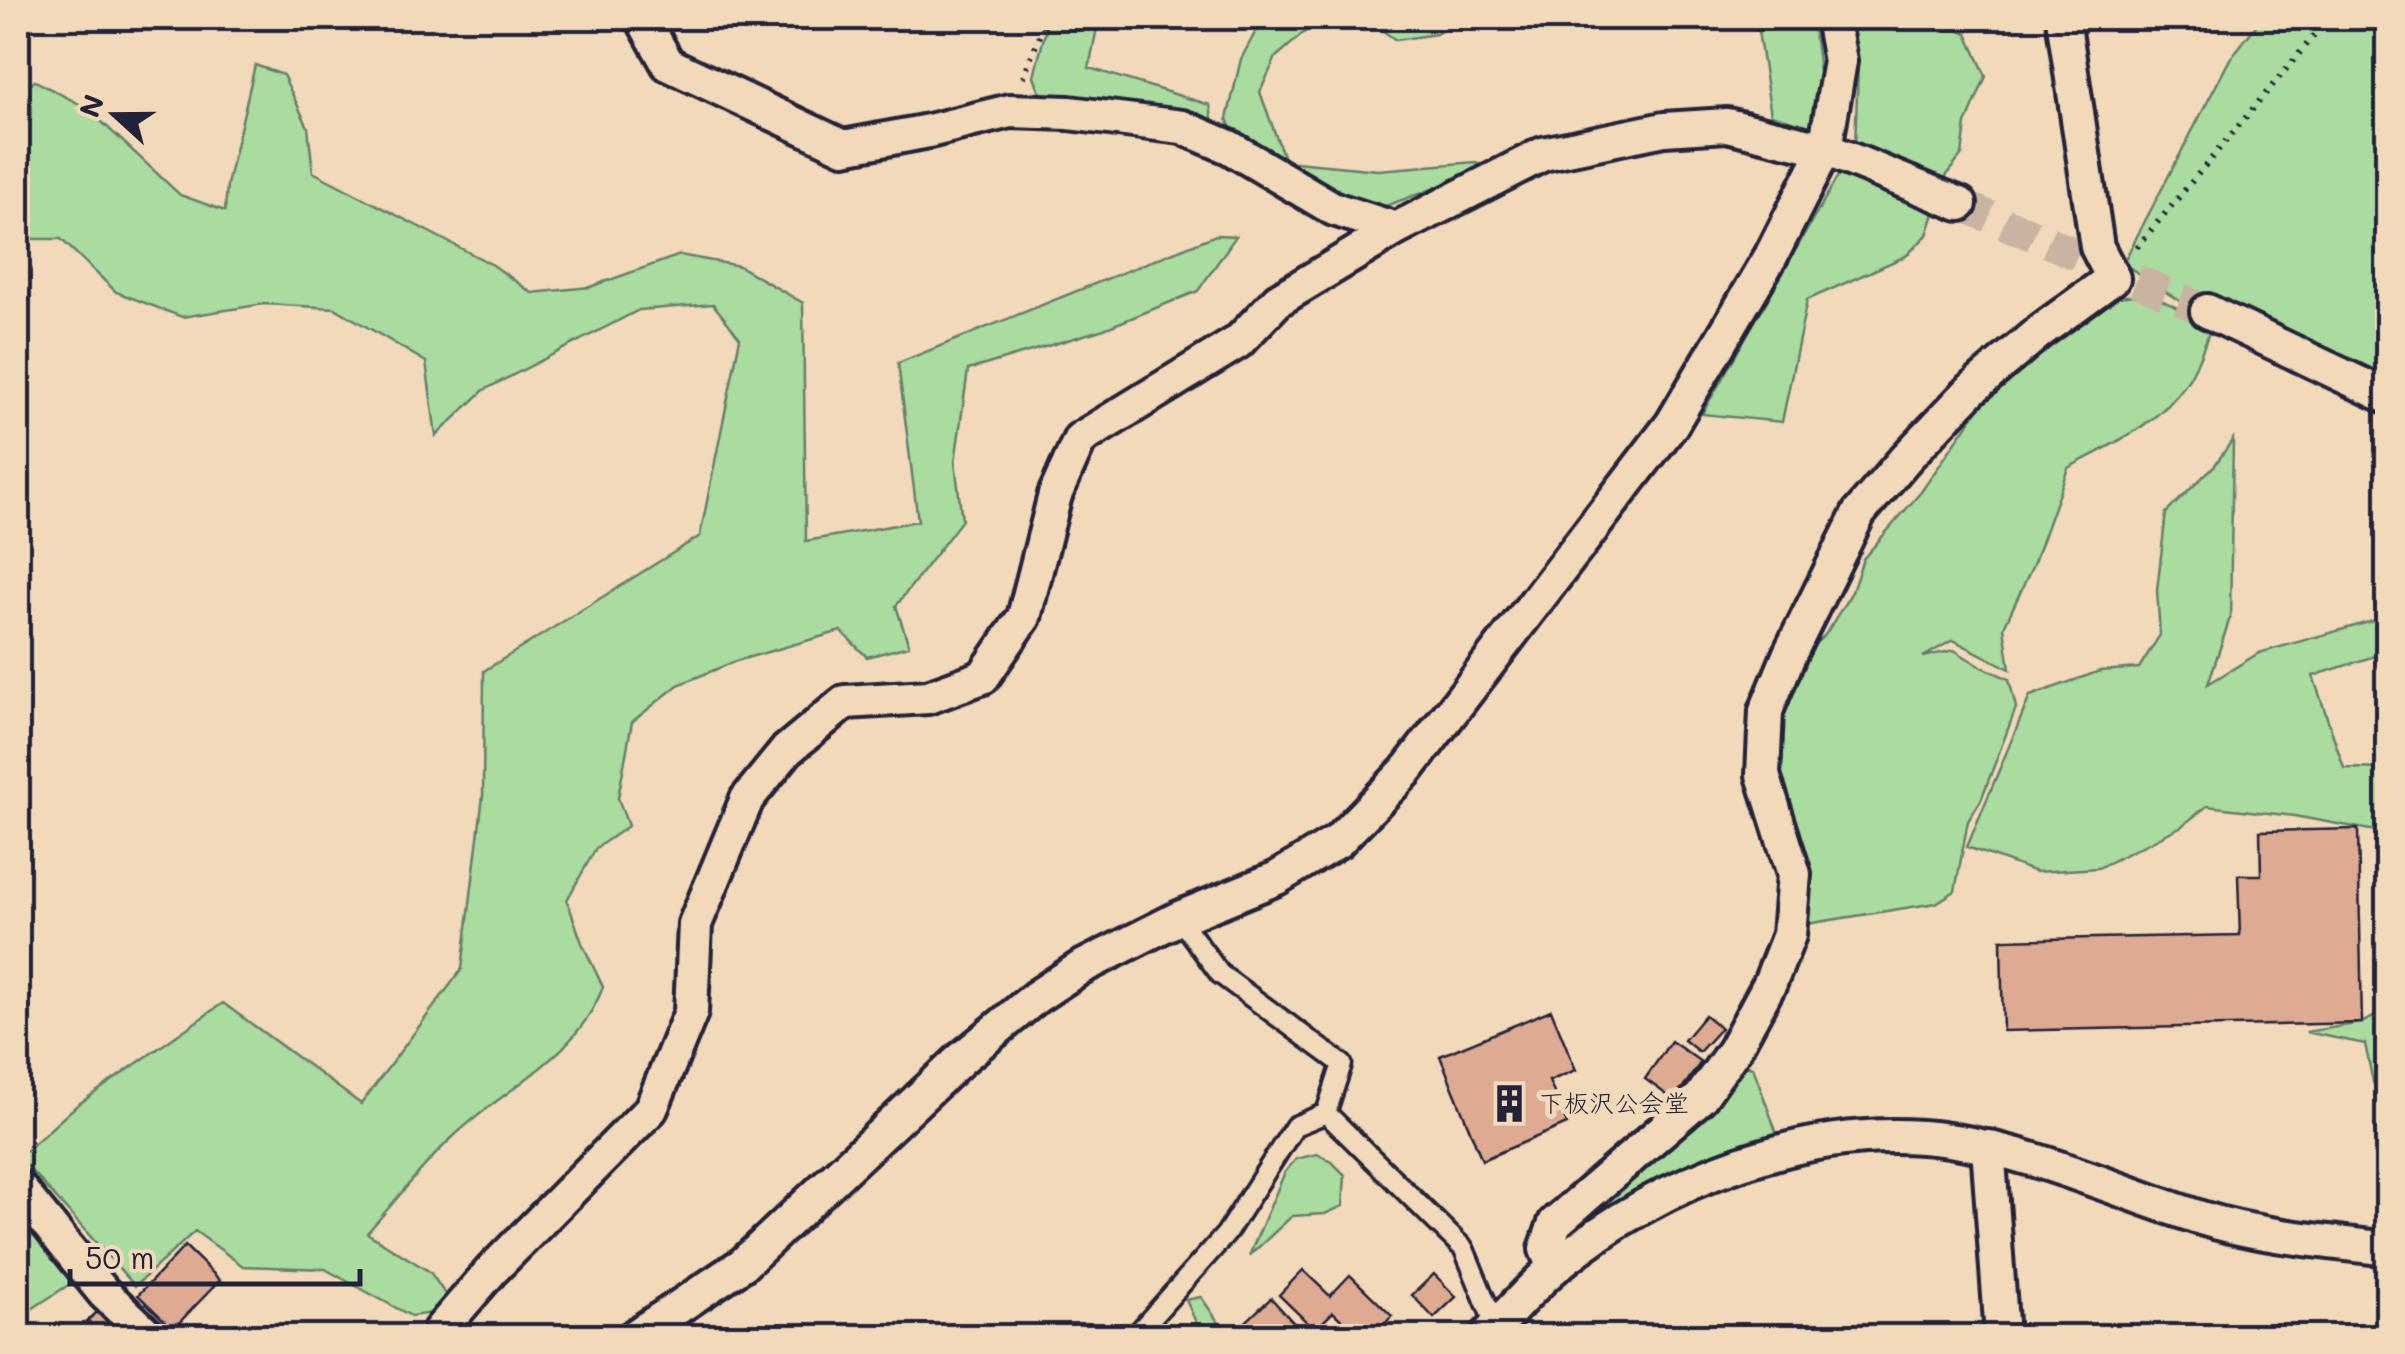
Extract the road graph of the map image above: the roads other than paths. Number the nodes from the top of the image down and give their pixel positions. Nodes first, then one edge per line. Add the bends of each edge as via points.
1 (642, 18) edge
2 (1832, 18) edge
3 (2063, 18) edge
4 (1824, 149) junction
5 (1960, 204) tunnel mouth
6 (1396, 229) junction
7 (2207, 311) tunnel mouth
8 (2388, 396) edge
9 (1180, 918) junction
10 (1326, 1114) junction
11 (1988, 1147) junction
12 (18, 1187) edge
13 (2388, 1250) edge
14 (1554, 1268) junction
15 (1491, 1332) edge
16 (149, 1336) edge
17 (438, 1336) edge
18 (635, 1336) edge
19 (1135, 1336) edge
20 (2002, 1336) edge

1 - 6 street via 668,64 844,147 1010,111 1182,127 1334,209
2 - 4 street via 1840,61
3 - 14 street via 2097,248 2112,278 1972,390 1859,513 1766,711 1763,775 1794,874 1790,935 1734,1050 1702,1096 1555,1223 1546,1249
4 - 5 street
4 - 6 street via 1726,124 1664,128 1543,154
4 - 9 street via 1771,256 1672,424 1406,771 1338,842 1276,878
6 - 17 street via 1278,300 1238,342 1080,439 1055,495 1024,618 983,678 928,697 846,702 787,750 747,799 694,924 691,1012 651,1109 490,1271
7 - 8 street
9 - 10 lane via 1220,974 1342,1064
9 - 18 street via 1036,997 742,1264
10 - 15 lane via 1464,1249
10 - 19 lane via 1296,1126 1226,1234
11 - 13 street via 2205,1219
11 - 14 street via 1856,1138 1762,1156 1712,1173 1632,1215
11 - 20 street
12 - 16 street via 104,1293
14 - 15 street

